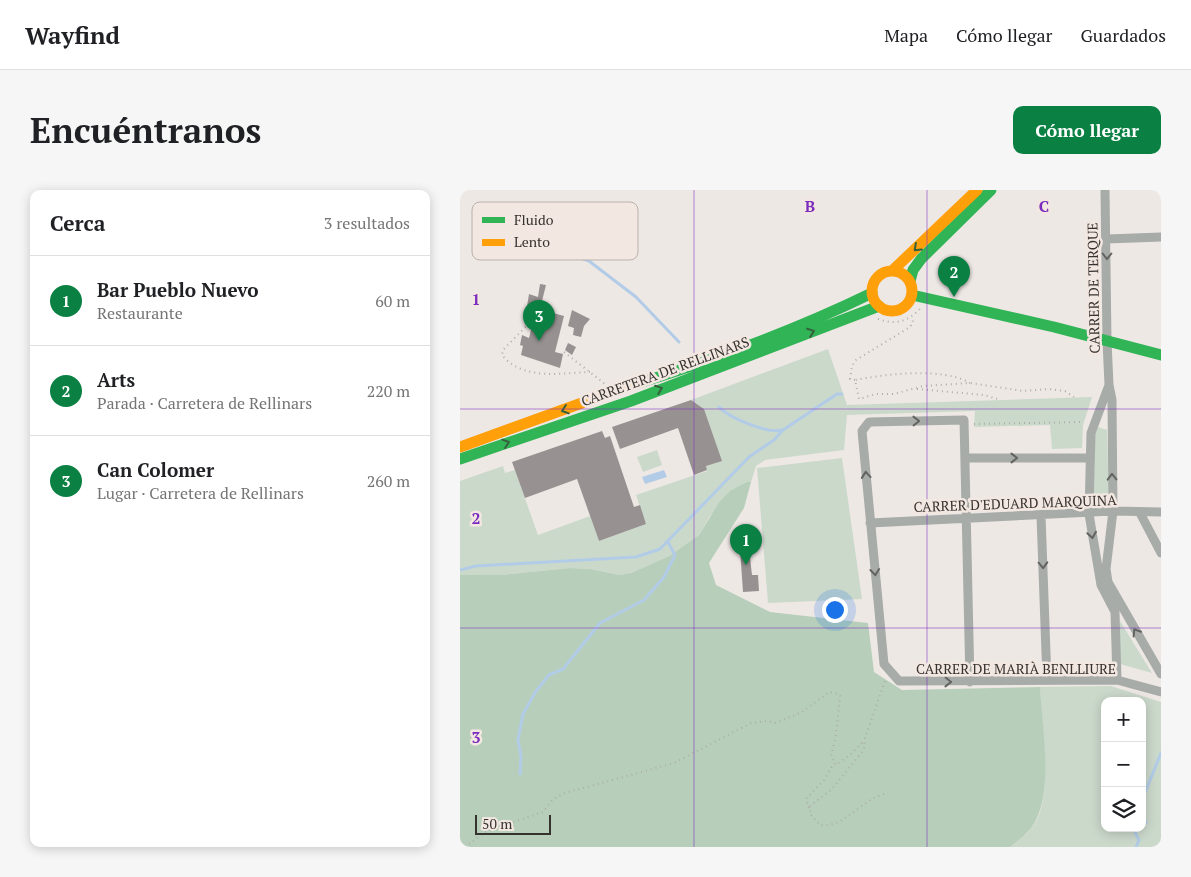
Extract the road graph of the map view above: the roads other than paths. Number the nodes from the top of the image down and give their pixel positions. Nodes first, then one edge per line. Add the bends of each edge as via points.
1 (978, 190) edge
2 (991, 190) edge
3 (1105, 190) edge
4 (1161, 237) edge
5 (1107, 239) junction
6 (892, 271) junction
7 (910, 281) junction
8 (872, 293) junction
9 (912, 296) junction
10 (879, 306) junction
11 (1107, 341) junction
12 (1161, 355) edge
13 (1109, 385) junction
14 (1090, 423) junction
15 (1111, 430) junction
16 (460, 447) edge
17 (965, 458) junction
18 (1090, 458) junction
19 (460, 459) edge
20 (1112, 511) junction
21 (1161, 512) edge
22 (1140, 513) junction
23 (1089, 514) junction
24 (1041, 516) junction
25 (965, 517) junction
26 (870, 523) junction
27 (1161, 553) edge
28 (1161, 674) edge
29 (1047, 680) junction
30 (1117, 680) junction
31 (970, 682) junction
32 (1161, 692) edge

1 -> 6 street
2 - 7 street via 921,259
3 - 5 street, CARRER DE TERQUE
4 - 5 street
5 -> 11 street, CARRER DE TERQUE
6 - 7 street via 903,274
6 - 8 street via 878,278
7 - 9 street
8 - 10 street
8 -> 16 street, CARRETERA DE RELLINARS via 830,313 686,369
9 - 10 street via 900,310 887,311
9 - 11 street
19 -> 10 street, CARRETERA DE RELLINARS via 631,401
11 - 12 street
11 - 13 street, CARRER DE TERQUE
13 - 14 street, CARRER DE TERQUE
13 - 15 street, CARRER DE TERQUE
14 - 15 street via 1104,422
14 - 18 street, CARRER DE TERQUE
20 -> 15 street, CARRER DE TERQUE
17 -> 18 street
17 - 25 street
26 -> 17 street via 862,431 869,422 968,422
18 - 23 street, CARRER DE TERQUE
20 - 22 street, CARRER D'EDUARD MARQUINA
20 - 23 street, CARRER D'EDUARD MARQUINA
28 -> 20 street, CARRER DE TERQUE via 1108,582 1106,569
21 - 22 street, CARRER D'EDUARD MARQUINA
22 - 27 street
23 - 24 street, CARRER D'EDUARD MARQUINA
23 -> 30 street, CARRER DE TERQUE via 1101,584 1115,612
24 - 25 street, CARRER D'EDUARD MARQUINA
24 -> 29 street
25 - 26 street, CARRER D'EDUARD MARQUINA
25 - 31 street
26 -> 31 street, CARRER DE MARIÀ BENLLIURE via 884,664 899,681
29 - 30 street, CARRER DE MARIÀ BENLLIURE
29 - 31 street, CARRER DE MARIÀ BENLLIURE
30 - 32 street, CARRER DE MARIÀ BENLLIURE

